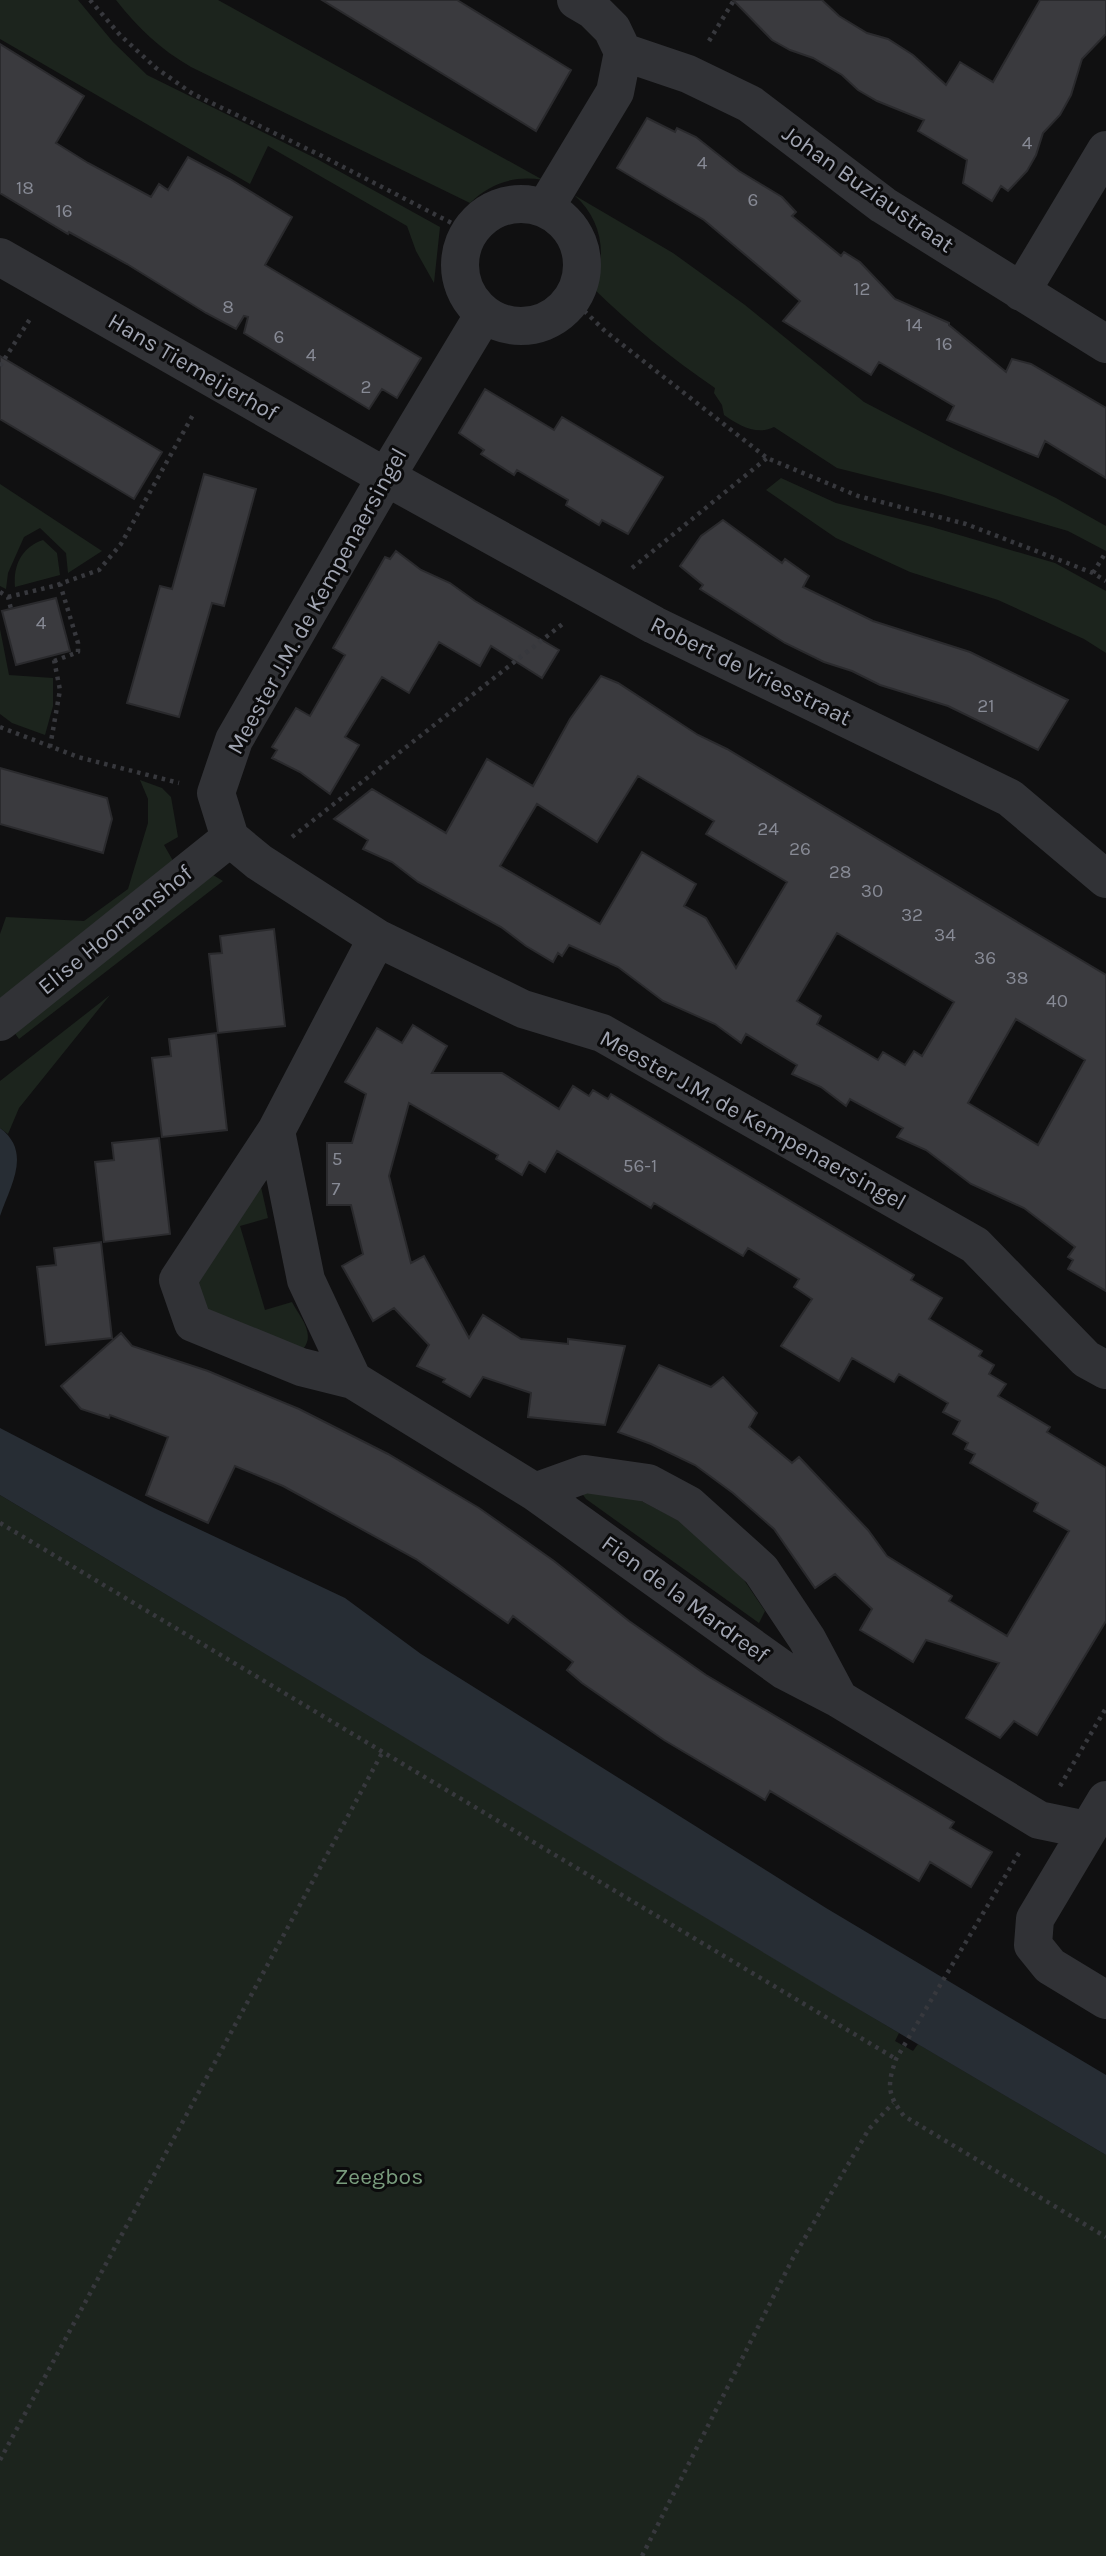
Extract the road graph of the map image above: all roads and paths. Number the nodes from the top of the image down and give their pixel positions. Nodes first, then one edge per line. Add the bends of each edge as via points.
1 (90, 0) edge
2 (576, 0) edge
3 (734, 0) edge
4 (623, 52) junction
5 (688, 74) junction
6 (1106, 150) edge
7 (545, 208) junction
8 (469, 232) junction
9 (0, 257) edge
10 (51, 286) junction
11 (1021, 292) junction
12 (572, 299) junction
13 (484, 314) junction
14 (1106, 344) edge
15 (0, 366) edge
16 (213, 378) junction
17 (767, 458) junction
18 (386, 477) junction
19 (1106, 552) edge
20 (1093, 573) junction
21 (1106, 580) edge
22 (60, 584) junction
23 (0, 592) edge
24 (599, 595) junction
25 (8, 597) junction
26 (11, 609) dead end
27 (0, 727) edge
28 (50, 747) junction
29 (216, 793) junction
30 (230, 838) junction
31 (260, 862) junction
32 (1106, 879) edge
33 (377, 938) junction
34 (0, 1022) edge
35 (276, 1131) junction
36 (1106, 1370) edge
37 (353, 1380) junction
38 (535, 1492) junction
39 (0, 1523) edge
40 (839, 1699) junction
41 (382, 1753) junction
42 (1096, 1815) edge
43 (952, 1962) dead end
44 (1106, 2000) edge
45 (896, 2059) junction
46 (893, 2103) junction
47 (1106, 2236) edge
48 (0, 2460) edge
49 (642, 2556) edge

1 - 8 path via 156,68 193,94
2 - 4 street via 612,29
3 - 5 path
4 - 5 street, Johan Buziaustraat
4 - 7 street via 615,92
5 - 11 street, Johan Buziaustraat via 750,104 883,205
6 - 11 street
7 - 8 street via 528,204 494,209
7 - 12 street via 572,231 580,247 580,283
8 - 13 street via 461,249 462,285
9 - 10 street, Hans Tiemeijerhof
10 - 15 path
10 - 16 street, Hans Tiemeijerhof
11 - 14 street, Johan Buziaustraat
12 - 13 street via 558,314 531,325 501,324
12 - 17 path via 605,331
13 - 18 street, Meester J.M. de Kempenaersingel
16 - 18 street, Hans Tiemeijerhof
16 - 22 path via 121,544 99,570
17 - 20 path via 858,496 966,524
17 - 24 path
18 - 24 street, Robert de Vriesstraat
18 - 29 street, Meester J.M. de Kempenaersingel via 234,740
19 - 20 path
20 - 21 path
22 - 25 path
22 - 28 path via 78,652 53,658 60,690
23 - 25 path
24 - 31 path
24 - 32 street, Robert de Vriesstraat via 1010,798
25 - 26 path
27 - 28 path
28 - 29 path
29 - 30 street
30 - 31 street, Meester J.M. de Kempenaersingel
30 - 34 street, Elise Hoomanshof
31 - 33 street, Meester J.M. de Kempenaersingel
33 - 35 street, Fien de la Mardreef
33 - 36 street, Meester J.M. de Kempenaersingel via 523,1009 602,1033 975,1245 1086,1359
35 - 37 street via 306,1280
35 - 37 street, Fien de la Mardreef via 178,1280 193,1323 301,1367
37 - 38 street, Fien de la Mardreef
38 - 40 street, Fien de la Mardreef via 785,1671
38 - 40 street, Fien de la Mardreef via 585,1474 648,1483 690,1505 761,1570 807,1639
39 - 41 path
40 - 42 street, Fien de la Mardreef via 1039,1820
41 - 45 path
41 - 48 path
42 - 44 street via 1035,1919 1032,1945 1050,1966
43 - 45 path
45 - 46 path via 889,2091
46 - 47 path via 904,2116
46 - 49 path via 869,2129 793,2258

